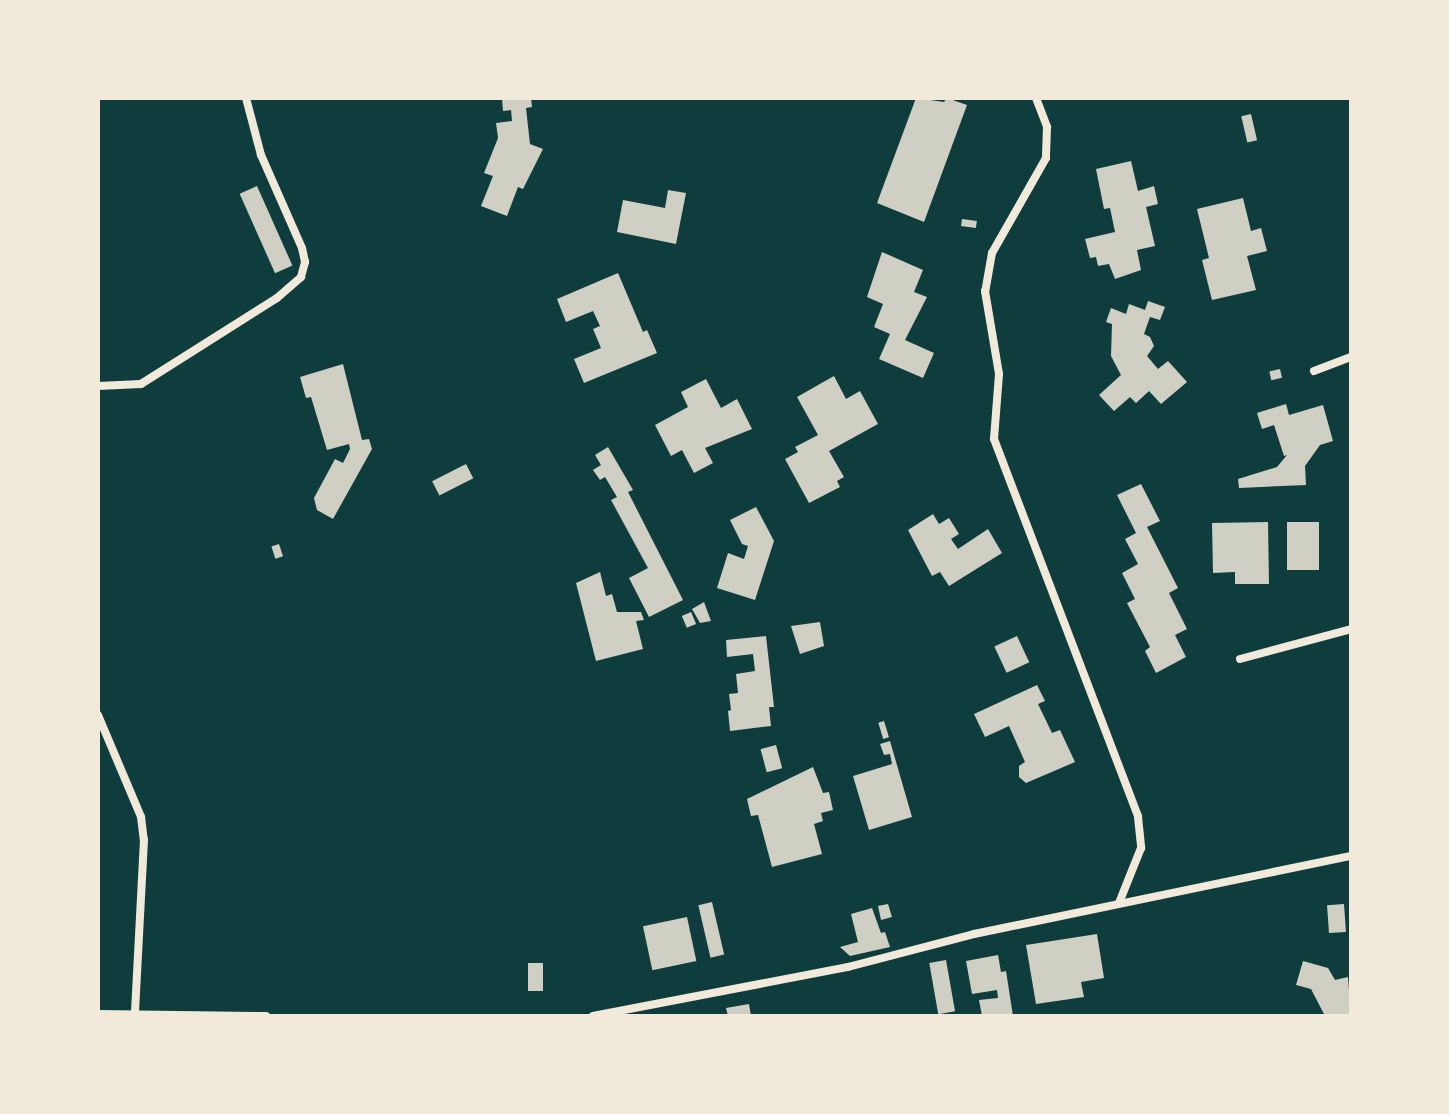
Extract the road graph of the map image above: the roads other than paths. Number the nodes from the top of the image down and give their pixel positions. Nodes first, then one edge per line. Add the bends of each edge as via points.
1 (246, 98) edge
2 (1036, 98) edge
3 (1351, 357) edge
4 (1314, 371) dead end
5 (98, 386) edge
6 (1351, 629) edge
7 (1240, 659) dead end
8 (98, 715) edge
9 (1351, 856) edge
10 (1119, 903) junction
11 (98, 1014) edge
12 (135, 1014) junction
13 (266, 1016) edge
14 (593, 1016) edge

1 - 5 street via 261,155 302,248 301,277 277,298 141,384
2 - 10 street via 1047,127 1046,158 992,253 985,291 999,374 994,439 1138,817 1141,848
3 - 4 street
6 - 7 street
8 - 12 street via 141,817 144,840
9 - 10 street
10 - 14 street via 848,967
11 - 12 street
12 - 13 street

